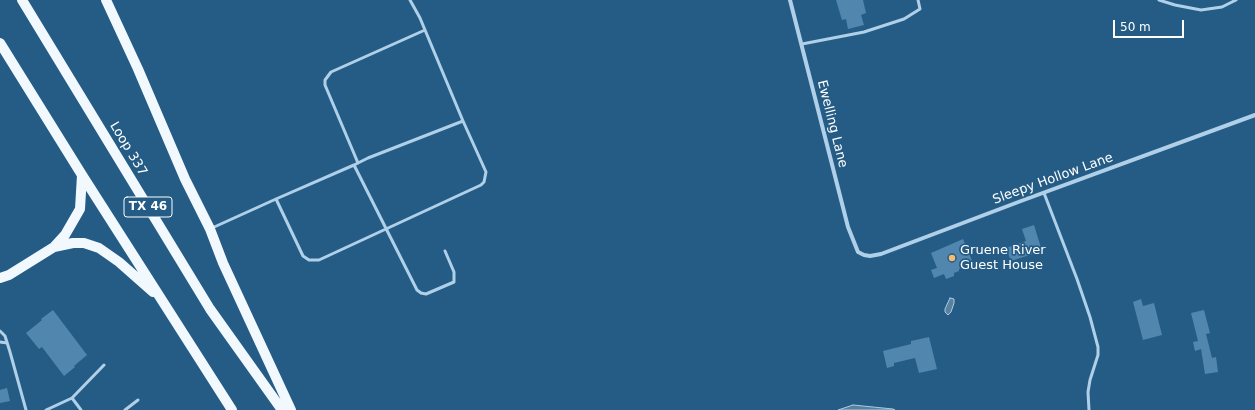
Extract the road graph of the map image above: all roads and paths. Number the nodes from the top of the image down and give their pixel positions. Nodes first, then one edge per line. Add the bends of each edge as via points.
1 (22, 0) edge
2 (106, 0) edge
3 (410, 0) edge
4 (790, 0) edge
5 (918, 0) edge
6 (1159, 0) edge
7 (1236, 0) edge
8 (425, 30) junction
9 (0, 43) edge
10 (802, 44) junction
11 (1255, 115) edge
12 (463, 121) junction
13 (358, 163) junction
14 (354, 165) junction
15 (82, 175) junction
16 (1044, 192) junction
17 (276, 199) junction
18 (386, 228) junction
19 (210, 229) junction
20 (54, 247) junction
21 (445, 251) dead end
22 (858, 252) joint
23 (0, 278) edge
24 (162, 300) junction
25 (0, 331) edge
26 (0, 342) edge
27 (7, 343) junction
28 (104, 365) dead end
29 (72, 398) junction
30 (138, 400) dead end
31 (26, 410) edge
32 (46, 410) edge
33 (81, 410) edge
34 (125, 410) edge
35 (232, 410) edge
36 (282, 410) edge
37 (291, 410) edge
38 (1089, 410) edge

1 - 36 main road, Loop 337 / TX 46 via 210,309
2 - 19 main road via 185,179
3 - 8 lane
4 - 10 street, Ewelling Lane
5 - 10 lane via 920,9 904,19 864,32
6 - 7 lane via 1175,6 1200,10 1222,7
8 - 12 lane
8 - 13 lane via 332,72 325,80
9 - 15 main road, TX 46
10 - 22 street, Ewelling Lane via 848,227
11 - 16 street, Sleepy Hollow Lane
12 - 13 lane
12 - 18 lane via 486,172 484,182 481,186
13 - 14 lane
14 - 17 lane
14 - 18 lane
15 - 20 main road via 80,209 65,235
15 - 24 main road, TX 46
16 - 22 street, Sleepy Hollow Lane via 881,254 870,256
16 - 38 lane via 1077,279 1098,347 1088,392
17 - 18 lane via 302,256 309,260 318,260
17 - 19 lane
18 - 21 lane via 417,290 421,293 426,294 454,282 454,272
19 - 37 main road via 223,264
20 - 23 main road via 10,275
20 - 24 main road via 84,243 99,248
24 - 35 main road, TX 46
25 - 27 lane
26 - 27 lane
27 - 31 lane
28 - 29 lane
29 - 32 lane
29 - 33 lane
30 - 34 lane

